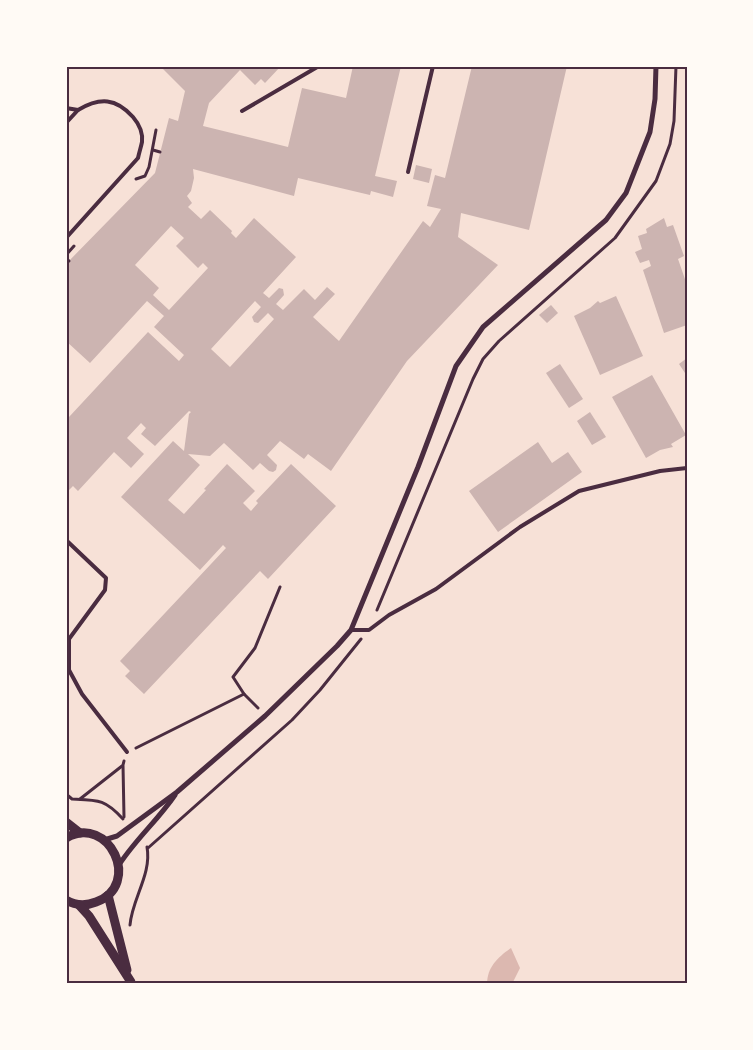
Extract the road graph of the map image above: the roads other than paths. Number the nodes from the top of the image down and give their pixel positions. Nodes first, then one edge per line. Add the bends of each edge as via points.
1 (319, 66) edge
2 (433, 66) edge
3 (656, 66) edge
4 (66, 108) edge
5 (78, 110) junction
6 (242, 111) dead end
7 (66, 123) edge
8 (408, 172) dead end
9 (66, 238) edge
10 (687, 468) edge
11 (66, 540) edge
12 (351, 630) junction
13 (127, 752) road end
14 (177, 792) junction
15 (66, 822) edge
16 (80, 833) junction
17 (66, 838) edge
18 (104, 840) junction
19 (119, 865) junction
20 (108, 895) junction
21 (66, 900) edge
22 (80, 905) junction
23 (131, 983) edge

1 - 6 lane
2 - 8 lane
3 - 12 street via 656,99 650,132 626,193 606,220 483,328 456,366
4 - 5 lane
5 - 7 lane
5 - 9 lane via 101,101 124,107 138,123 142,142 138,158
10 - 12 lane via 660,471 579,491 520,527 436,589 368,630
11 - 13 lane via 106,578 105,590 69,639 69,670 82,694
12 - 14 street via 265,716
14 - 18 street via 117,836
14 - 19 street
15 - 16 street
16 - 17 street
16 - 18 street
18 - 19 street via 115,853
19 - 20 street via 117,881
20 - 22 street via 100,901
20 - 23 street
21 - 22 street
22 - 23 street

